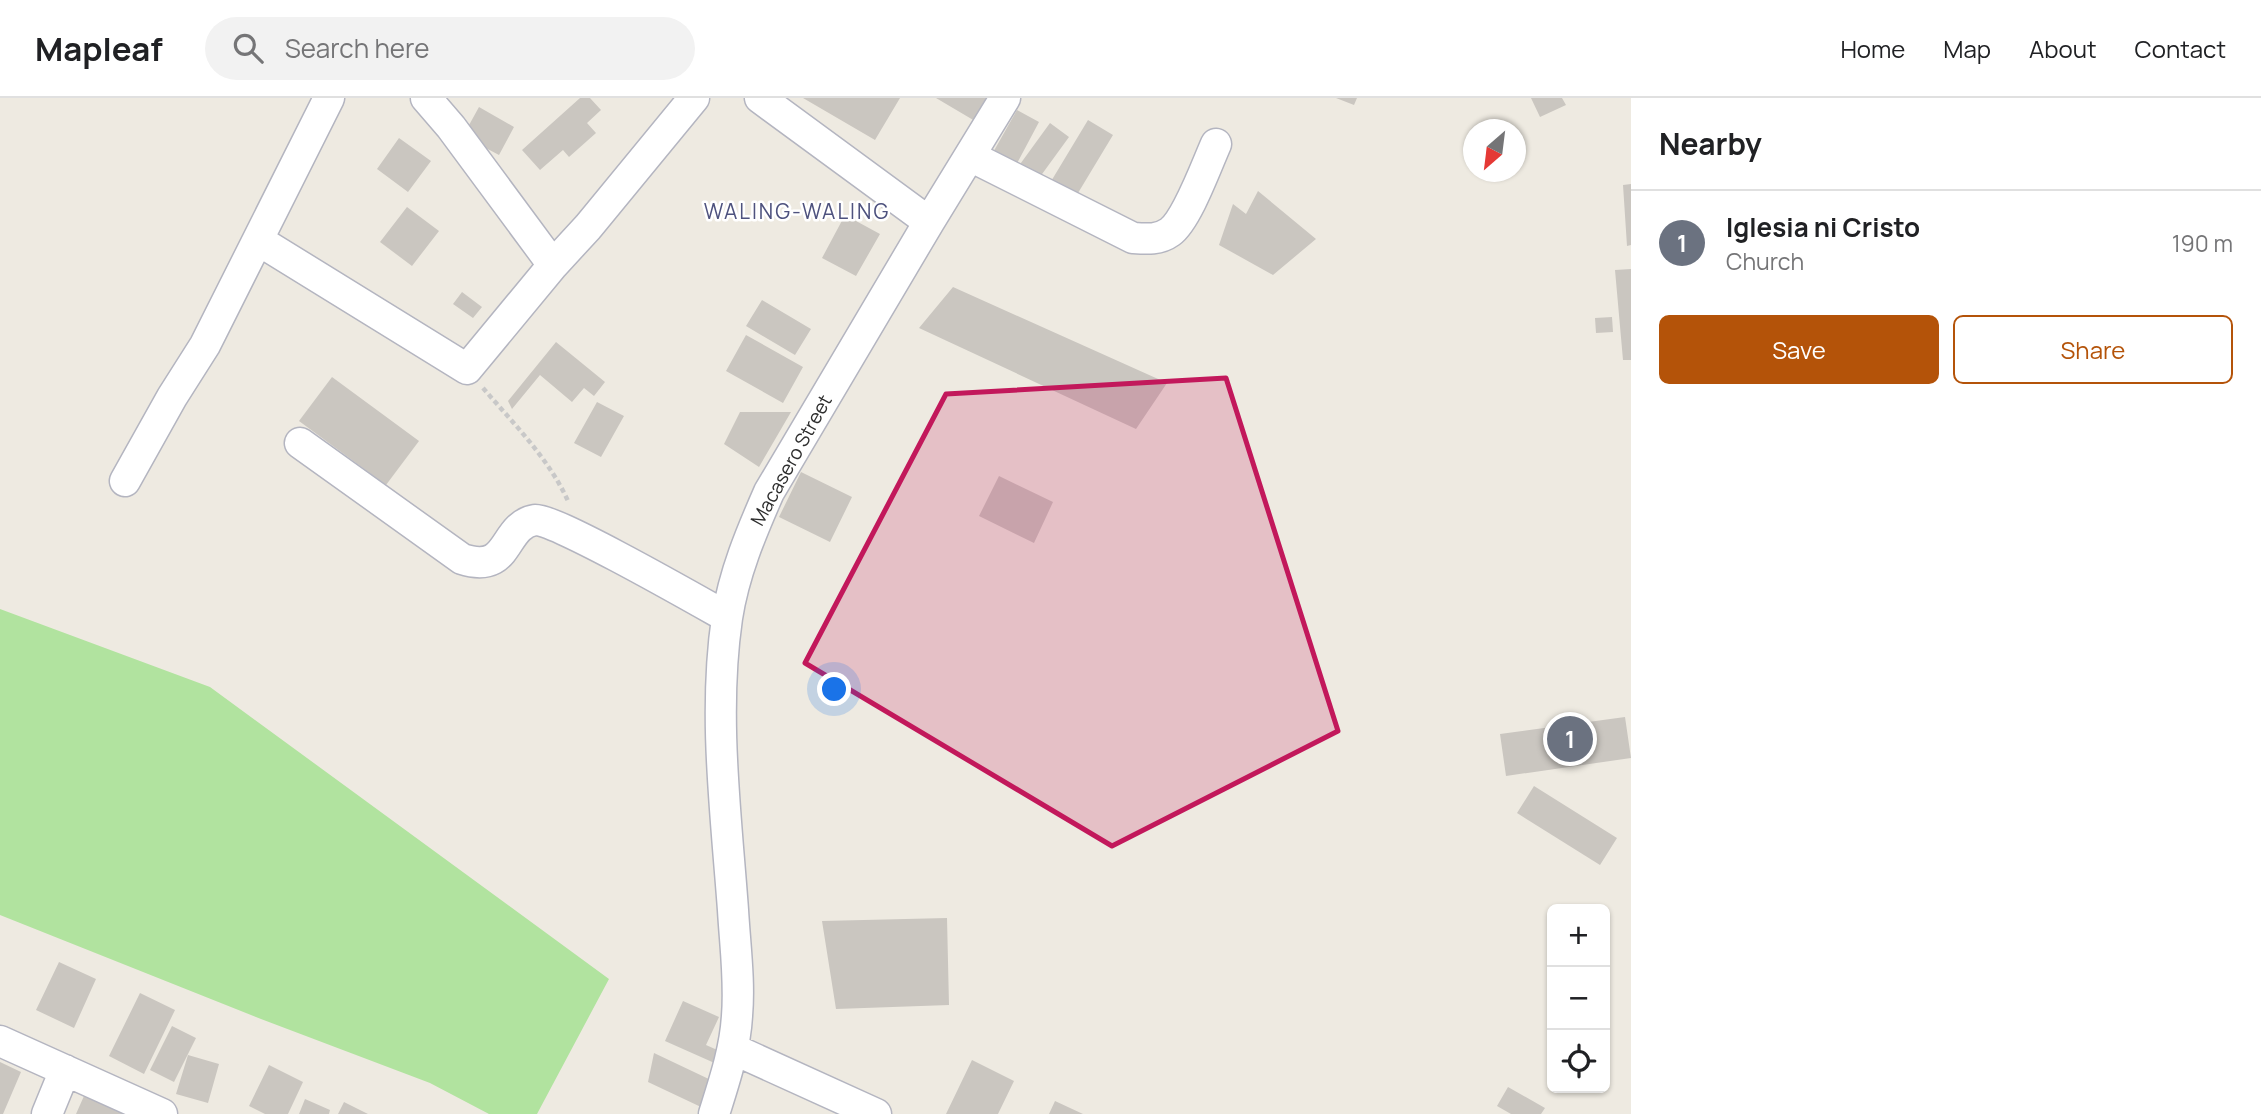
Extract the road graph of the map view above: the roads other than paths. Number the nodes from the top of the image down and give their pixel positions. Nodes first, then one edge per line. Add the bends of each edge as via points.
1 (328, 98) edge
2 (426, 98) edge
3 (694, 98) edge
4 (760, 98) edge
5 (1005, 98) edge
6 (1216, 144) dead end
7 (970, 156) junction
8 (929, 222) junction
9 (258, 240) junction
10 (553, 265) junction
11 (300, 443) dead end
12 (125, 481) dead end
13 (727, 617) junction
14 (0, 1041) edge
15 (733, 1049) junction
16 (65, 1070) junction
17 (47, 1114) edge
18 (162, 1114) edge
19 (714, 1114) edge
20 (876, 1114) edge

1 - 9 street
2 - 10 street
3 - 10 street
4 - 8 street
5 - 7 street, Macasero Street
6 - 7 street via 1180,222 1170,233 1152,240 1133,238
7 - 8 street, Macasero Street
8 - 13 street, Macasero Street via 769,492 749,537
9 - 10 street via 467,369
9 - 12 street via 205,345
11 - 13 street via 462,559 485,564 534,520 552,523
13 - 15 street, Macasero Street via 722,732 736,951
14 - 16 street
15 - 19 street, Macasero Street
15 - 20 street
16 - 17 street
16 - 18 street

